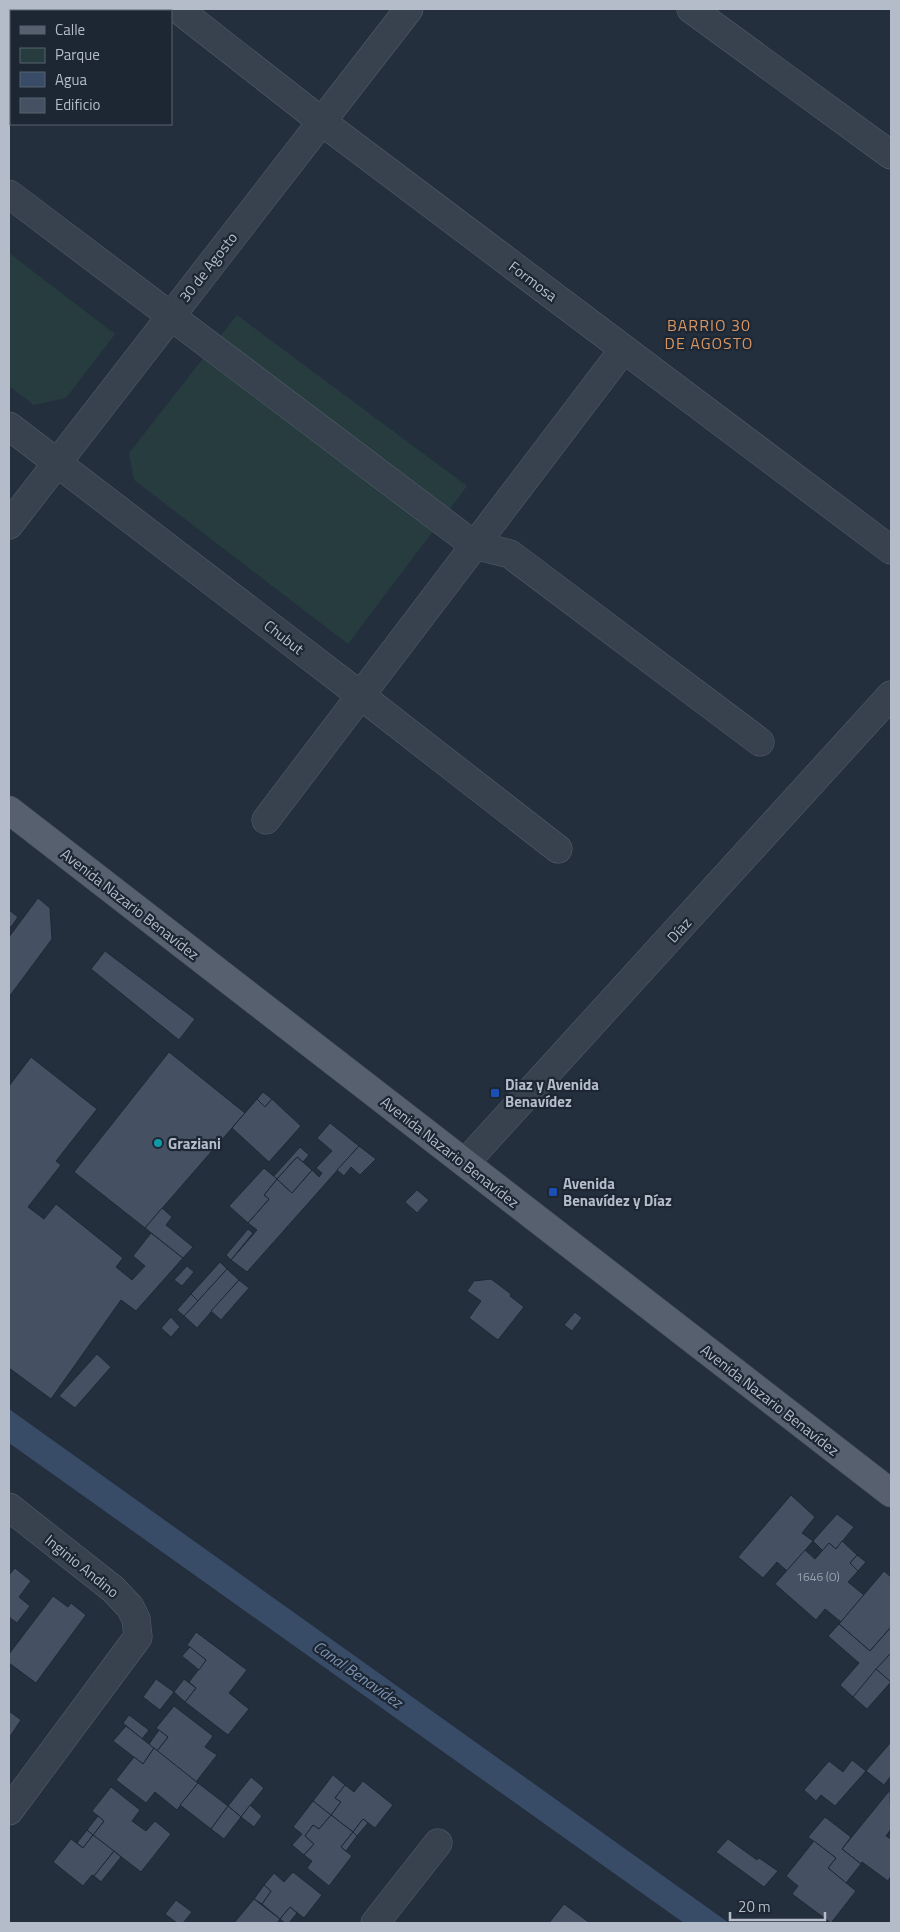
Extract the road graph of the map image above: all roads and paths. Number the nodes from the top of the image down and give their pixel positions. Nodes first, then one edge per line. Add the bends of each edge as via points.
1 (178, 9) edge
2 (409, 9) edge
3 (690, 9) edge
4 (321, 121) junction
5 (891, 155) edge
6 (9, 194) edge
7 (170, 316) junction
8 (623, 350) junction
9 (9, 426) edge
10 (58, 462) junction
11 (9, 525) edge
12 (474, 545) junction
13 (891, 550) edge
14 (360, 695) junction
15 (891, 696) edge
16 (760, 742) dead end
17 (9, 810) edge
18 (266, 820) dead end
19 (558, 849) dead end
20 (465, 1163) junction
21 (891, 1493) edge
22 (9, 1507) edge
23 (9, 1811) edge
24 (438, 1843) dead end
25 (375, 1923) edge

1 - 4 street, Formosa
2 - 4 street, 30 de Agosto
3 - 5 street
4 - 7 street, 30 de Agosto
4 - 8 street, Formosa
6 - 7 street
7 - 10 street, 30 de Agosto
7 - 12 street
8 - 12 street
8 - 13 street, Formosa
9 - 10 street, Chubut
10 - 11 street, 30 de Agosto
10 - 14 street, Chubut
12 - 14 street
12 - 16 street via 510,554
14 - 18 street
14 - 19 street, Chubut
15 - 20 street, Díaz
17 - 20 main road, Avenida Nazario Benavídez
20 - 21 main road, Avenida Nazario Benavídez
22 - 23 street, Inginio Andino via 113,1589 130,1607 136,1619 138,1637
24 - 25 street

